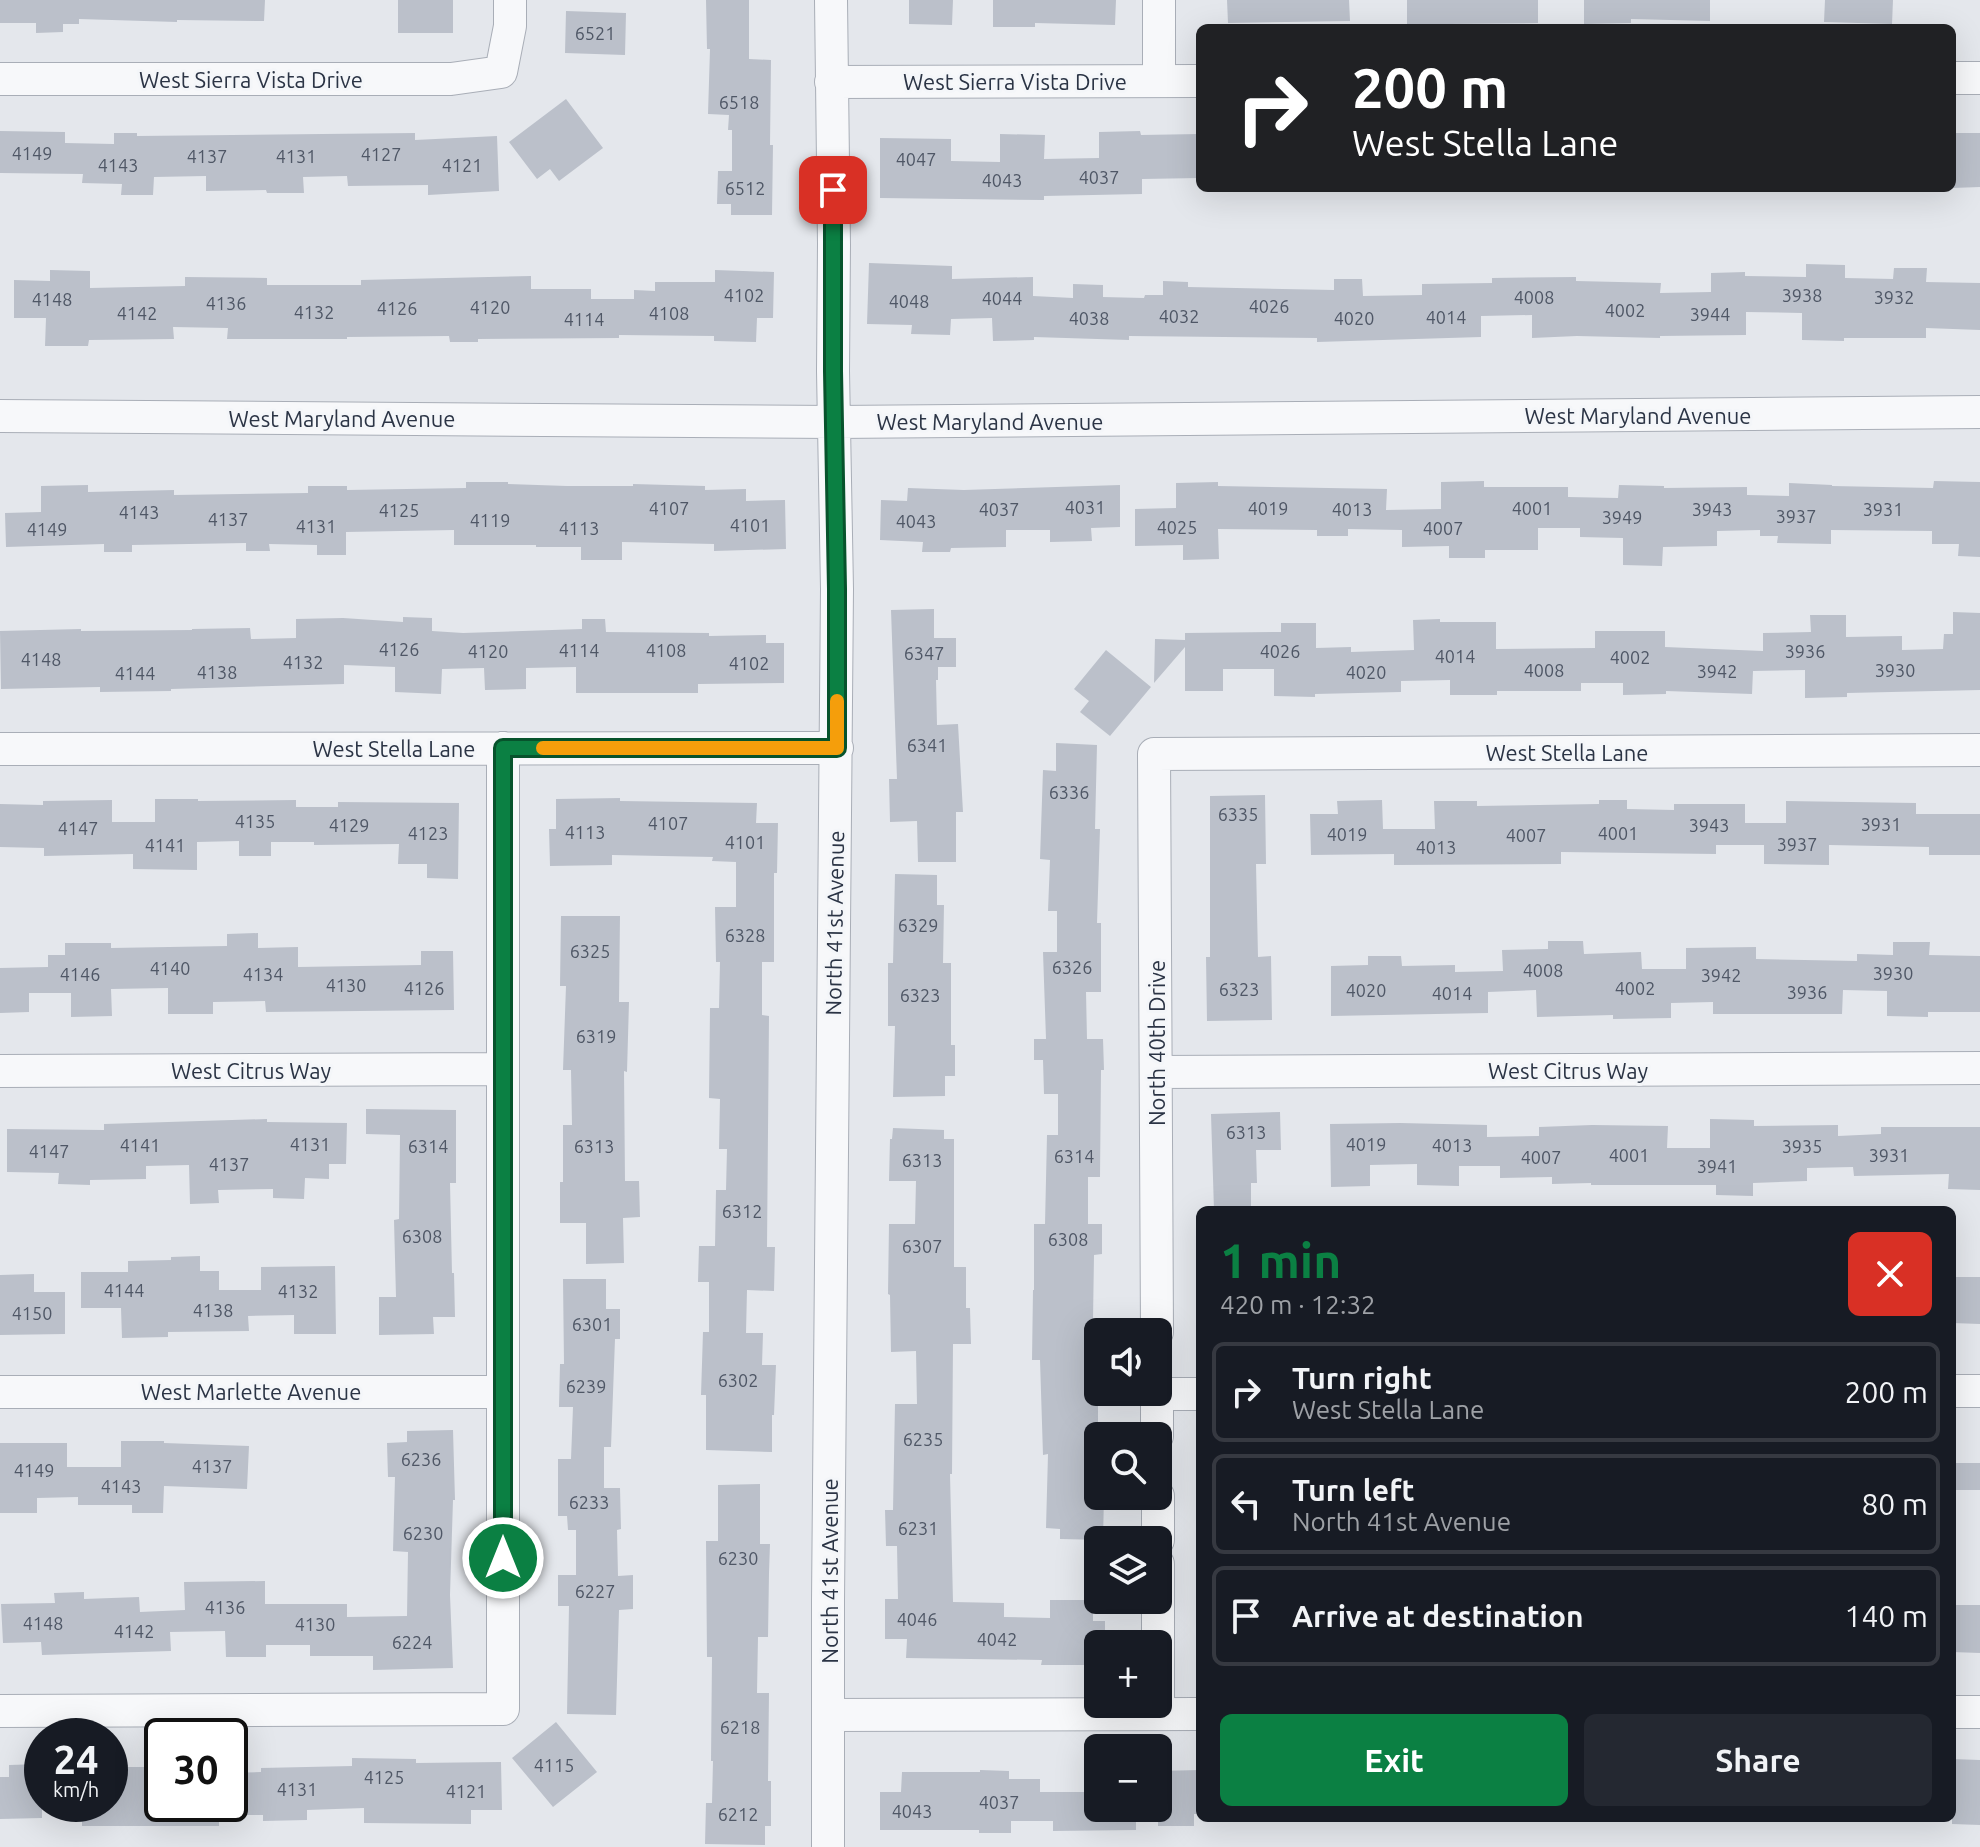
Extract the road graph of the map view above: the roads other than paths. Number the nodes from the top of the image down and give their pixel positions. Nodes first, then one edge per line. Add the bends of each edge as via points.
1 (510, 0) edge
2 (831, 0) edge
3 (1159, 0) edge
4 (1956, 78) edge
5 (1980, 78) edge
6 (0, 79) edge
7 (1159, 81) junction
8 (1196, 81) edge
9 (831, 82) junction
10 (1980, 412) edge
11 (0, 416) edge
12 (835, 422) junction
13 (503, 748) junction
14 (837, 748) junction
15 (0, 749) edge
16 (1980, 750) edge
17 (1154, 754) joint
18 (1980, 1068) edge
19 (503, 1069) junction
20 (0, 1071) edge
21 (1156, 1072) junction
22 (1157, 1318) edge
23 (1956, 1391) edge
24 (1980, 1391) edge
25 (0, 1392) edge
26 (503, 1392) junction
27 (1172, 1393) edge
28 (1196, 1394) edge
29 (0, 1711) edge
30 (1956, 1712) edge
31 (1980, 1712) edge
32 (1084, 1714) edge
33 (1172, 1714) edge
34 (1196, 1714) edge
35 (828, 1715) junction
36 (828, 1847) edge

1 - 6 street, West Sierra Vista Drive via 501,72 451,79
2 - 9 street, North 41st Avenue
3 - 7 street
4 - 5 street
7 - 8 street, West Sierra Vista Drive
7 - 9 street, West Sierra Vista Drive
9 - 12 street, North 41st Avenue
10 - 12 street, West Maryland Avenue
11 - 12 street, West Maryland Avenue
12 - 14 street, North 41st Avenue
13 - 14 street, West Stella Lane
13 - 15 street, West Stella Lane
13 - 19 street
14 - 35 street, North 41st Avenue
16 - 17 street, West Stella Lane
17 - 21 street, North 40th Drive
18 - 21 street, West Citrus Way
19 - 20 street, West Citrus Way
19 - 26 street
21 - 22 street, North 40th Drive
23 - 24 street
25 - 26 street, West Marlette Avenue
26 - 29 street via 503,1709
27 - 28 street
30 - 31 street
32 - 35 street
33 - 34 street
35 - 36 street, North 41st Avenue

